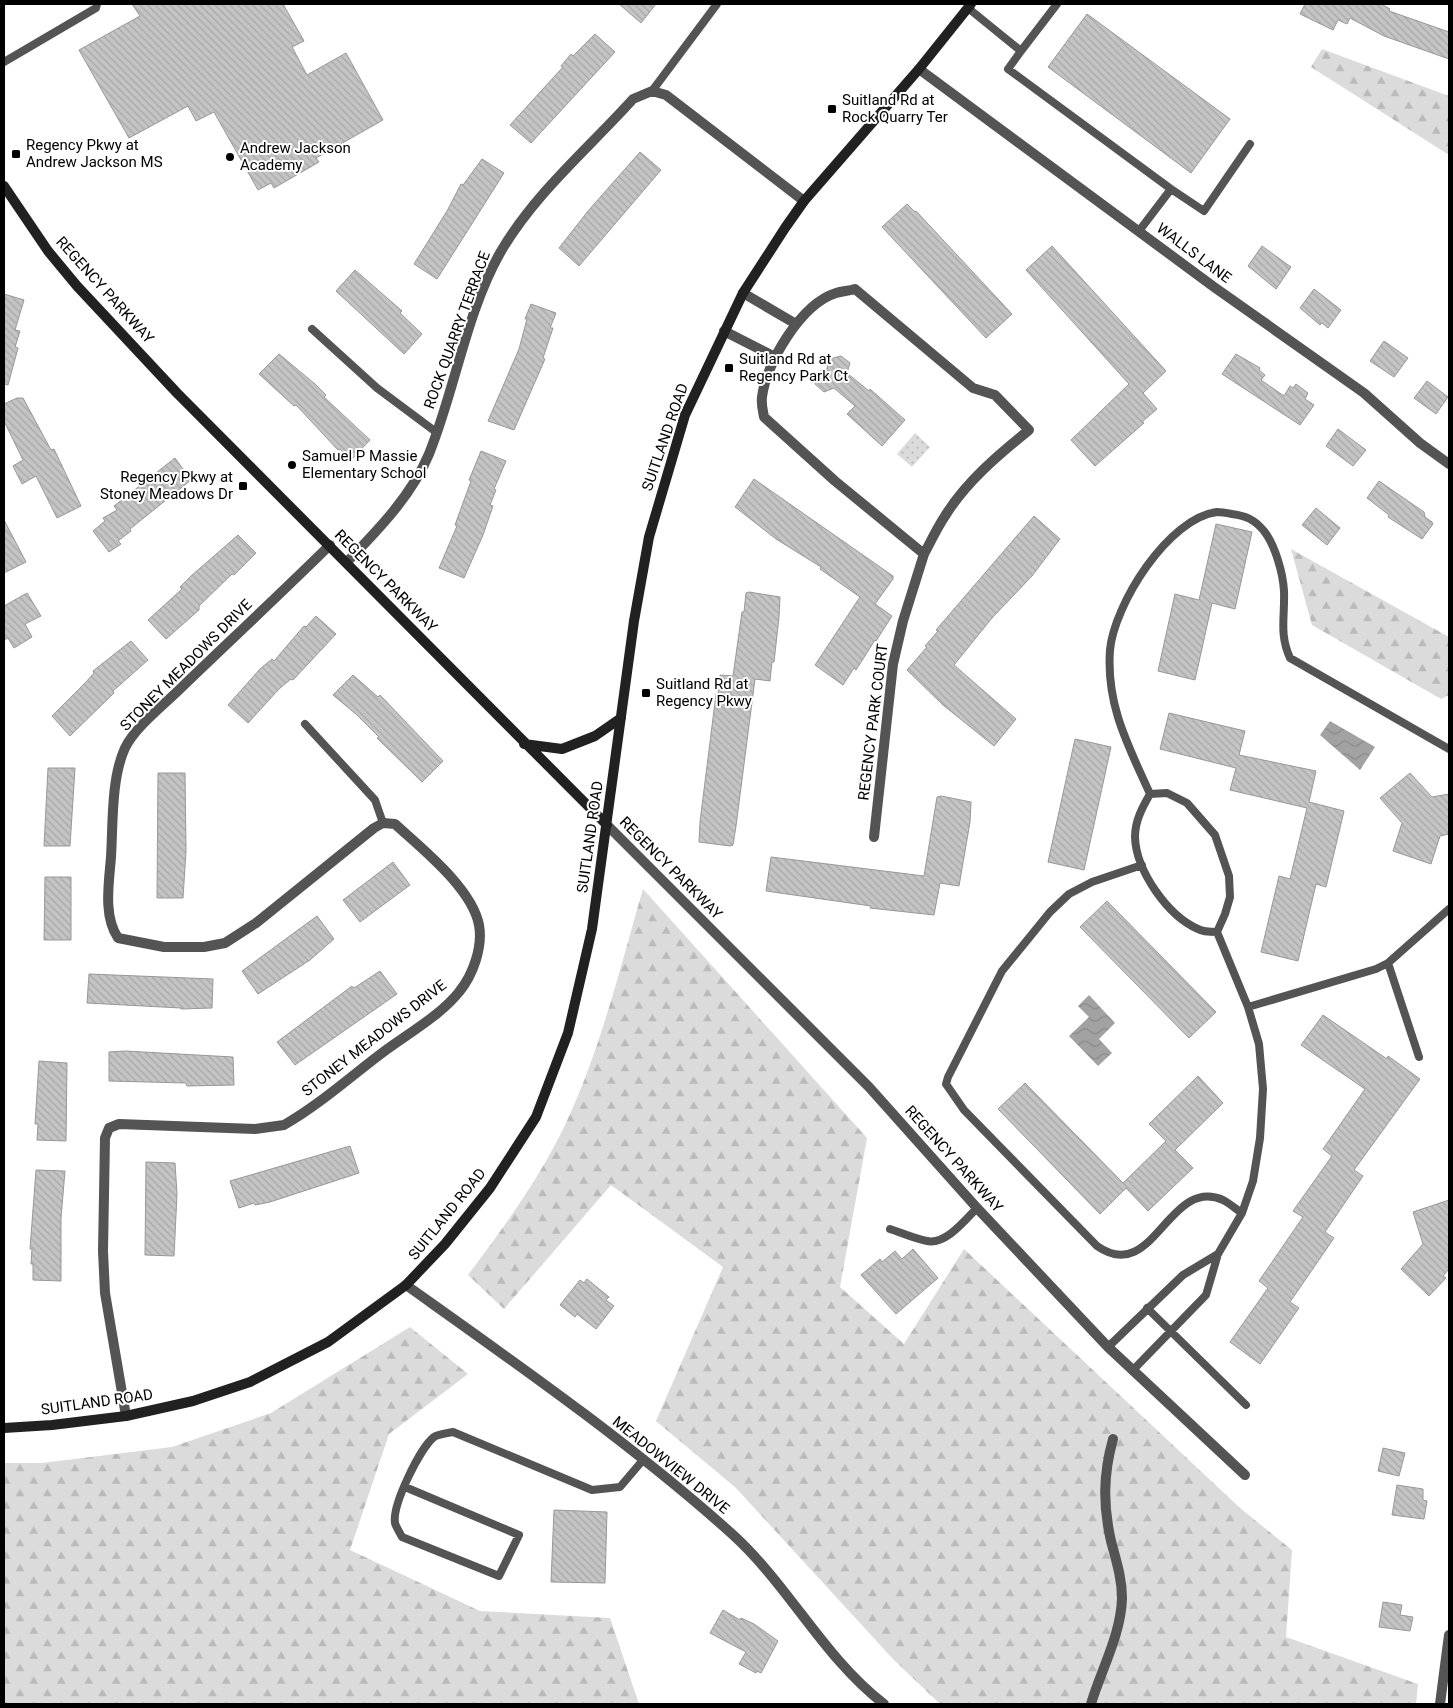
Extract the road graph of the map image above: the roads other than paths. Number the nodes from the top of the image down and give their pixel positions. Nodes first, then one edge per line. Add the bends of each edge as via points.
1 (97, 4) edge
2 (717, 4) edge
3 (1057, 4) edge
4 (969, 6) edge
5 (1021, 51) junction
6 (4, 62) edge
7 (919, 69) junction
8 (652, 91) junction
9 (1250, 144) dead end
10 (4, 186) edge
11 (1171, 189) junction
12 (804, 201) junction
13 (1139, 231) junction
14 (743, 293) junction
15 (796, 324) junction
16 (312, 329) dead end
17 (724, 331) junction
18 (776, 358) junction
19 (436, 432) junction
20 (1449, 464) edge
21 (330, 545) junction
22 (924, 554) junction
23 (347, 562) junction
24 (621, 718) junction
25 (305, 724) dead end
26 (524, 744) junction
27 (1449, 749) edge
28 (1150, 794) junction
29 (383, 823) junction
30 (607, 825) junction
31 (874, 837) dead end
32 (1142, 865) junction
33 (1449, 910) edge
34 (1217, 932) junction
35 (1388, 963) junction
36 (1248, 1007) junction
37 (1420, 1057) dead end
38 (977, 1208) junction
39 (1242, 1213) junction
40 (890, 1229) dead end
41 (1218, 1254) junction
42 (406, 1286) junction
43 (1147, 1308) junction
44 (1171, 1332) junction
45 (1108, 1347) junction
46 (1132, 1370) junction
47 (1246, 1406) dead end
48 (126, 1416) junction
49 (4, 1428) edge
50 (1113, 1439) dead end
51 (644, 1460) junction
52 (1245, 1475) dead end
53 (404, 1487) junction
54 (1449, 1635) edge
55 (884, 1704) edge
56 (1091, 1704) edge
57 (1440, 1704) edge

1 - 6 lane via 96,8 72,23
2 - 8 lane
3 - 5 lane
4 - 5 lane
4 - 7 main road, SUITLAND ROAD
5 - 11 lane via 1008,69
7 - 12 main road, SUITLAND ROAD
7 - 13 street, WALLS LANE
8 - 12 street via 666,94 681,104
8 - 19 street, ROCK QUARRY TERRACE via 633,99 523,216 499,255 481,298
9 - 11 lane via 1204,211
10 - 21 main road, REGENCY PARKWAY via 76,286 177,393
11 - 13 lane
12 - 14 main road, SUITLAND ROAD
13 - 20 street, WALLS LANE via 1364,393
14 - 15 street
14 - 17 main road, SUITLAND ROAD
15 - 18 street, REGENCY PARK COURT
15 - 22 street, REGENCY PARK COURT via 820,301 834,293 855,289 973,388 995,395 1029,430 976,478 946,515
16 - 19 lane via 377,388
17 - 18 street
17 - 24 main road, SUITLAND ROAD via 685,415 649,536
18 - 22 street, REGENCY PARK COURT via 762,399 764,417
19 - 23 street, ROCK QUARRY TERRACE via 429,455 408,490 385,522
21 - 23 main road, REGENCY PARKWAY
21 - 29 street, STONEY MEADOWS DRIVE via 134,735 125,749 115,806 108,898 111,929 118,938 164,947 225,944
22 - 31 street, REGENCY PARK COURT via 902,621 893,664
23 - 26 main road, REGENCY PARKWAY
24 - 26 main road via 596,736 562,750
24 - 30 main road, SUITLAND ROAD
25 - 29 lane via 376,800
26 - 30 main road, REGENCY PARKWAY
27 - 28 lane via 1290,658 1283,643 1284,590 1276,556 1265,532 1253,519 1217,512 1192,523 1154,555 1124,603 1112,640 1112,700
28 - 32 lane via 1140,812 1135,838
28 - 34 lane via 1167,793 1187,803 1215,835 1229,876 1230,897
29 - 48 street, STONEY MEADOWS DRIVE via 395,824 457,883 479,924 480,941 475,964 459,992 434,1015 284,1125 255,1129 119,1124 109,1128 106,1138 103,1251 105,1294
30 - 38 street, REGENCY PARKWAY via 869,1087
30 - 42 main road, SUITLAND ROAD via 592,929 568,1033 536,1116 490,1188
32 - 34 lane via 1155,891 1184,922 1200,930
32 - 39 lane via 1092,882 1069,894 1050,912 1002,971 946,1084 969,1115 1097,1246 1108,1253 1125,1256 1138,1251 1185,1204 1204,1198 1222,1200
33 - 35 lane
34 - 36 lane
35 - 36 lane
35 - 37 lane
36 - 39 lane via 1259,1044 1262,1089 1260,1138 1253,1181
38 - 40 lane via 941,1239 929,1242
38 - 45 street, REGENCY PARKWAY
39 - 41 lane
41 - 43 lane via 1183,1275
41 - 44 lane via 1206,1295
42 - 48 main road, SUITLAND ROAD via 328,1342 250,1382 193,1401
42 - 51 street, MEADOWVIEW DRIVE via 546,1385
43 - 44 lane
43 - 45 lane
44 - 46 lane
44 - 47 lane
45 - 46 street, REGENCY PARKWAY
46 - 52 street, REGENCY PARKWAY
48 - 49 main road, SUITLAND ROAD via 52,1426
50 - 56 street via 1105,1468 1106,1514 1122,1598 1117,1628
51 - 53 lane via 620,1486 592,1490 453,1432 434,1436 421,1452
51 - 55 street, MEADOWVIEW DRIVE via 738,1540 768,1570 831,1652 869,1693
53 - 53 lane via 395,1522 402,1536 499,1576 519,1534
54 - 57 street

